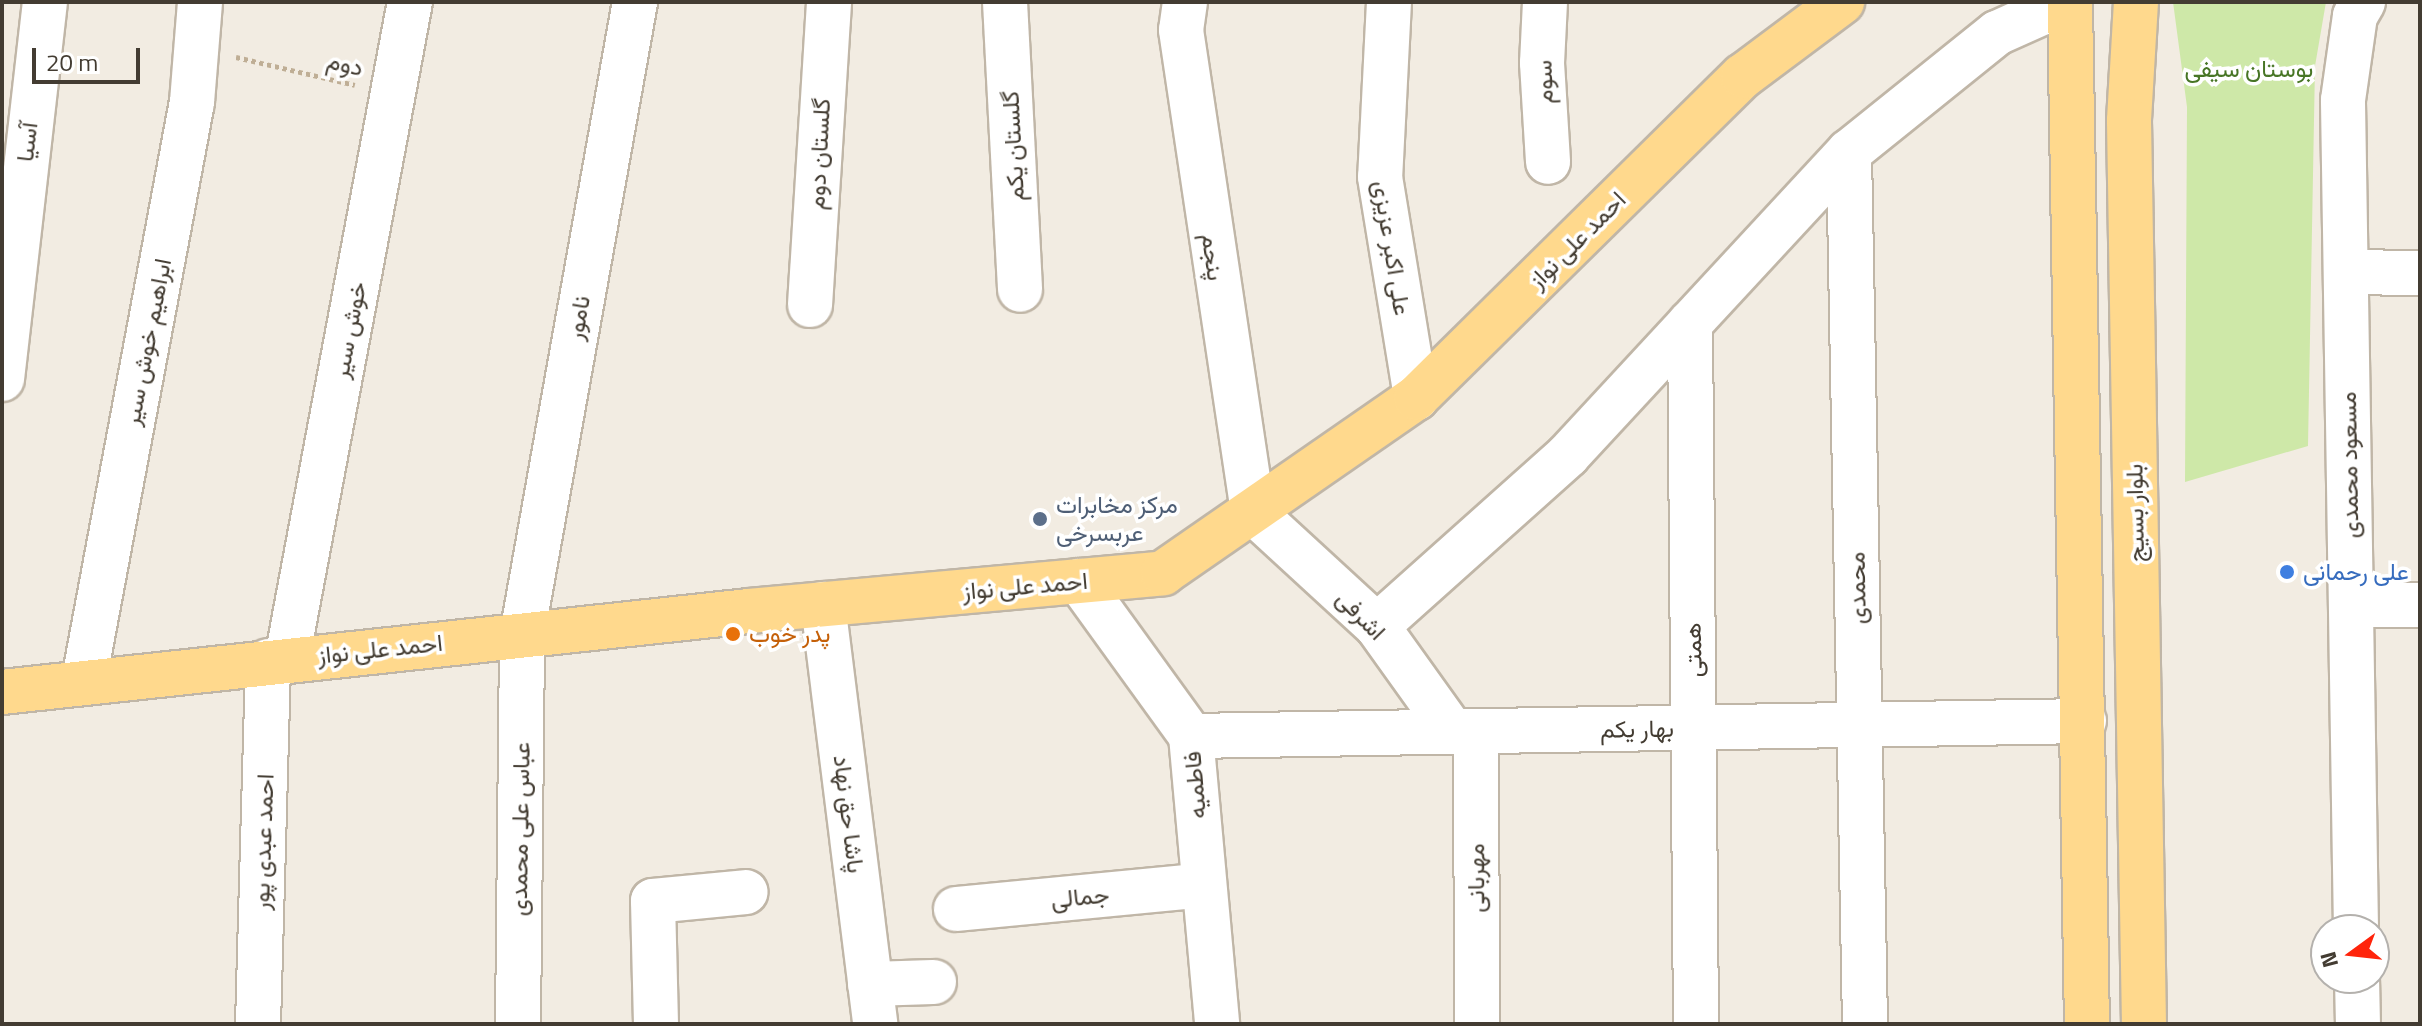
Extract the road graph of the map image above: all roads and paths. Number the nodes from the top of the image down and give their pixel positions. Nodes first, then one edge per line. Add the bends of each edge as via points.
1 (45, 2) edge
2 (200, 2) edge
3 (410, 2) edge
4 (635, 2) edge
5 (829, 2) edge
6 (1005, 2) edge
7 (1185, 2) edge
8 (1389, 2) edge
9 (1545, 2) edge
10 (1842, 2) edge
11 (2068, 2) edge
12 (2136, 2) edge
13 (2363, 2) edge
14 (196, 47) junction
15 (393, 94) junction
16 (1849, 152) junction
17 (1548, 162) dead end
18 (2346, 272) junction
19 (2420, 273) edge
20 (1020, 290) dead end
21 (810, 305) dead end
22 (1690, 323) junction
23 (2, 379) edge
24 (1416, 398) junction
25 (1253, 512) junction
26 (1079, 581) junction
27 (823, 604) junction
28 (2351, 605) junction
29 (2420, 605) edge
30 (1377, 626) junction
31 (522, 635) junction
32 (278, 660) junction
33 (84, 680) junction
34 (2, 692) edge
35 (2, 705) edge
36 (2084, 721) junction
37 (1860, 725) junction
38 (1694, 728) junction
39 (1464, 732) junction
40 (1191, 736) junction
41 (1204, 885) junction
42 (746, 892) dead end
43 (956, 909) dead end
44 (2356, 914) edge
45 (934, 982) dead end
46 (2357, 994) edge
47 (873, 1004) edge
48 (258, 1024) edge
49 (518, 1024) edge
50 (656, 1024) edge
51 (1217, 1024) edge
52 (1477, 1024) edge
53 (1696, 1024) edge
54 (1865, 1024) edge
55 (2087, 1024) edge
56 (2144, 1024) edge
57 (2358, 1024) edge

1 - 23 street, آسیا
2 - 14 street, ابراهیم خوش سیر
3 - 15 street, خوش سیر
4 - 31 street, نامور
5 - 21 street, گلستان دوم
6 - 20 street, گلستان یکم
7 - 25 street, پنجم via 1183,45
8 - 24 street, علی اکبر عزیزی via 1380,177
9 - 17 street, سوم via 1542,63
10 - 24 main road, احمد علی نواز via 1743,76
11 - 16 street via 1997,33
11 - 36 main road
12 - 56 main road, بلوار بسیج via 2129,121
13 - 18 street, مسعود محمدی via 2355,16 2343,100
14 - 15 path, دوم
14 - 33 street, ابراهیم خوش سیر via 192,102
15 - 32 street, خوش سیر
16 - 22 street
16 - 37 street, محمدی
18 - 19 street
18 - 28 street, مسعود محمدی
22 - 30 street via 1568,455
22 - 38 street, همتی
24 - 25 main road, احمد علی نواز
25 - 26 main road, احمد علی نواز via 1163,573
25 - 30 street, اشرفی
26 - 27 main road, احمد علی نواز
26 - 40 street, فاطمیه
27 - 31 main road, احمد علی نواز
27 - 47 street, پاشا حق نهاد
28 - 29 street
28 - 44 street, مسعود محمدی
30 - 39 street, اشرفی
31 - 32 main road, احمد علی نواز
31 - 49 street, عباس علی محمدی
32 - 33 main road, احمد علی نواز
32 - 48 street, احمد عبدی پور
33 - 34 main road, احمد علی نواز
34 - 35 street
36 - 37 street, بهار یکم
36 - 55 main road
37 - 38 street, بهار یکم
37 - 54 street, محمدی
38 - 39 street, بهار یکم
38 - 53 street, همتی
39 - 40 street, بهار یکم
39 - 52 street, مهربانی
40 - 41 street, فاطمیه
41 - 43 street, جمالی
41 - 51 street, فاطمیه
42 - 50 street via 653,901
45 - 47 street
46 - 57 street

